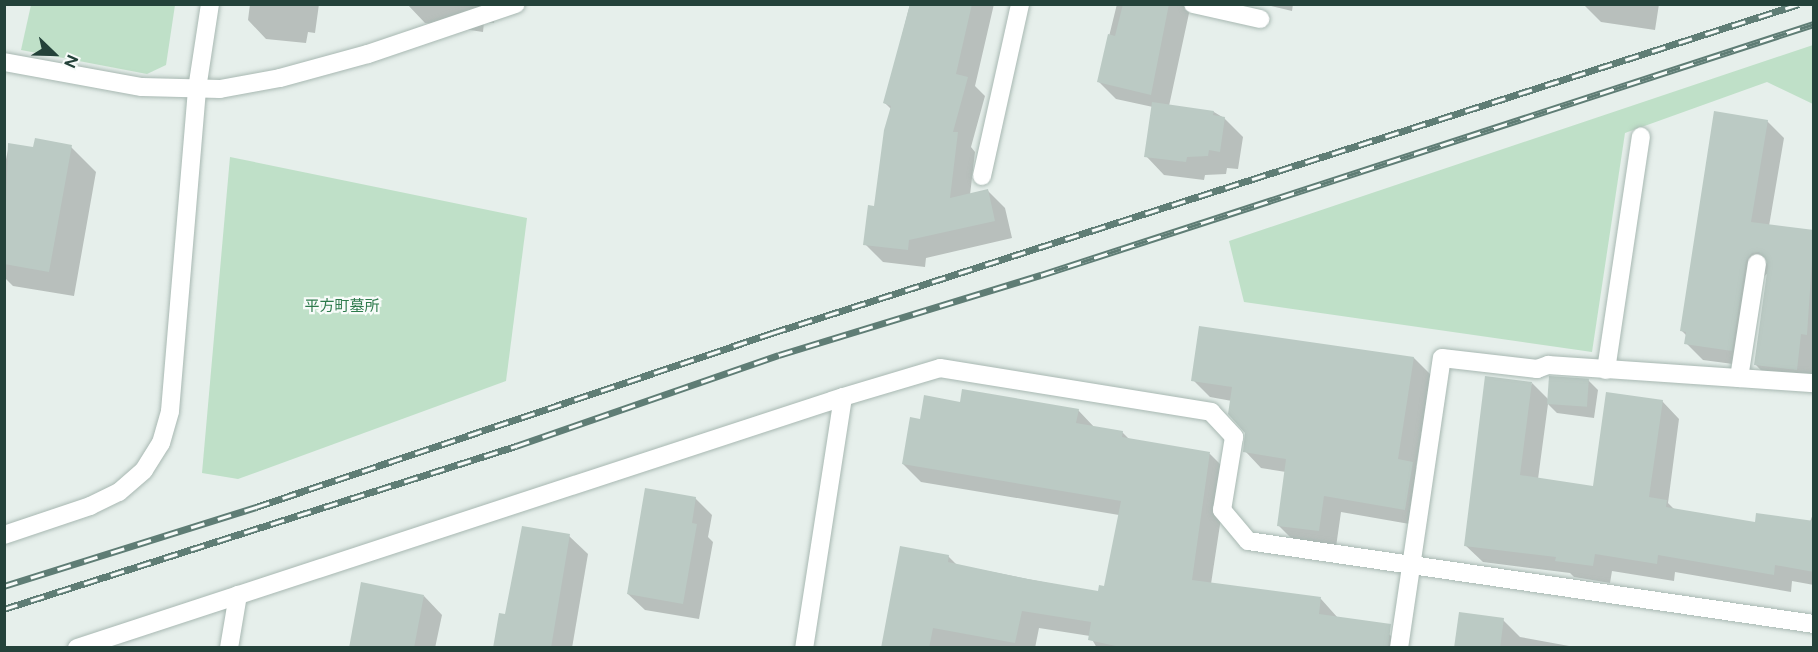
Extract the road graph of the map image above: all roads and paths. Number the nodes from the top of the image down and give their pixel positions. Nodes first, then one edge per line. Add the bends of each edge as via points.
1 (210, 4) edge
2 (516, 4) edge
3 (1020, 4) edge
4 (1193, 4) edge
5 (1260, 19) dead end
6 (4, 62) edge
7 (197, 89) junction
8 (1641, 137) dead end
9 (982, 176) dead end
10 (1757, 263) dead end
11 (1606, 370) junction
12 (1739, 378) junction
13 (1814, 383) edge
14 (843, 398) junction
15 (4, 535) edge
16 (1412, 564) junction
17 (238, 595) junction
18 (1814, 624) edge
19 (77, 648) edge
20 (229, 648) edge
21 (804, 648) edge
22 (1399, 648) edge

1 - 7 street
2 - 7 street via 316,69 242,86
3 - 9 street
4 - 5 street
6 - 7 street via 142,87
7 - 15 street via 170,411 161,442 144,470 119,492
8 - 11 street
10 - 12 street
11 - 12 street
11 - 16 street via 1548,365 1537,369 1442,358
12 - 13 street
14 - 16 street via 940,368 1211,412 1234,437 1222,510 1248,541
14 - 17 street
14 - 21 street
16 - 18 street
16 - 22 street
17 - 19 street
17 - 20 street

